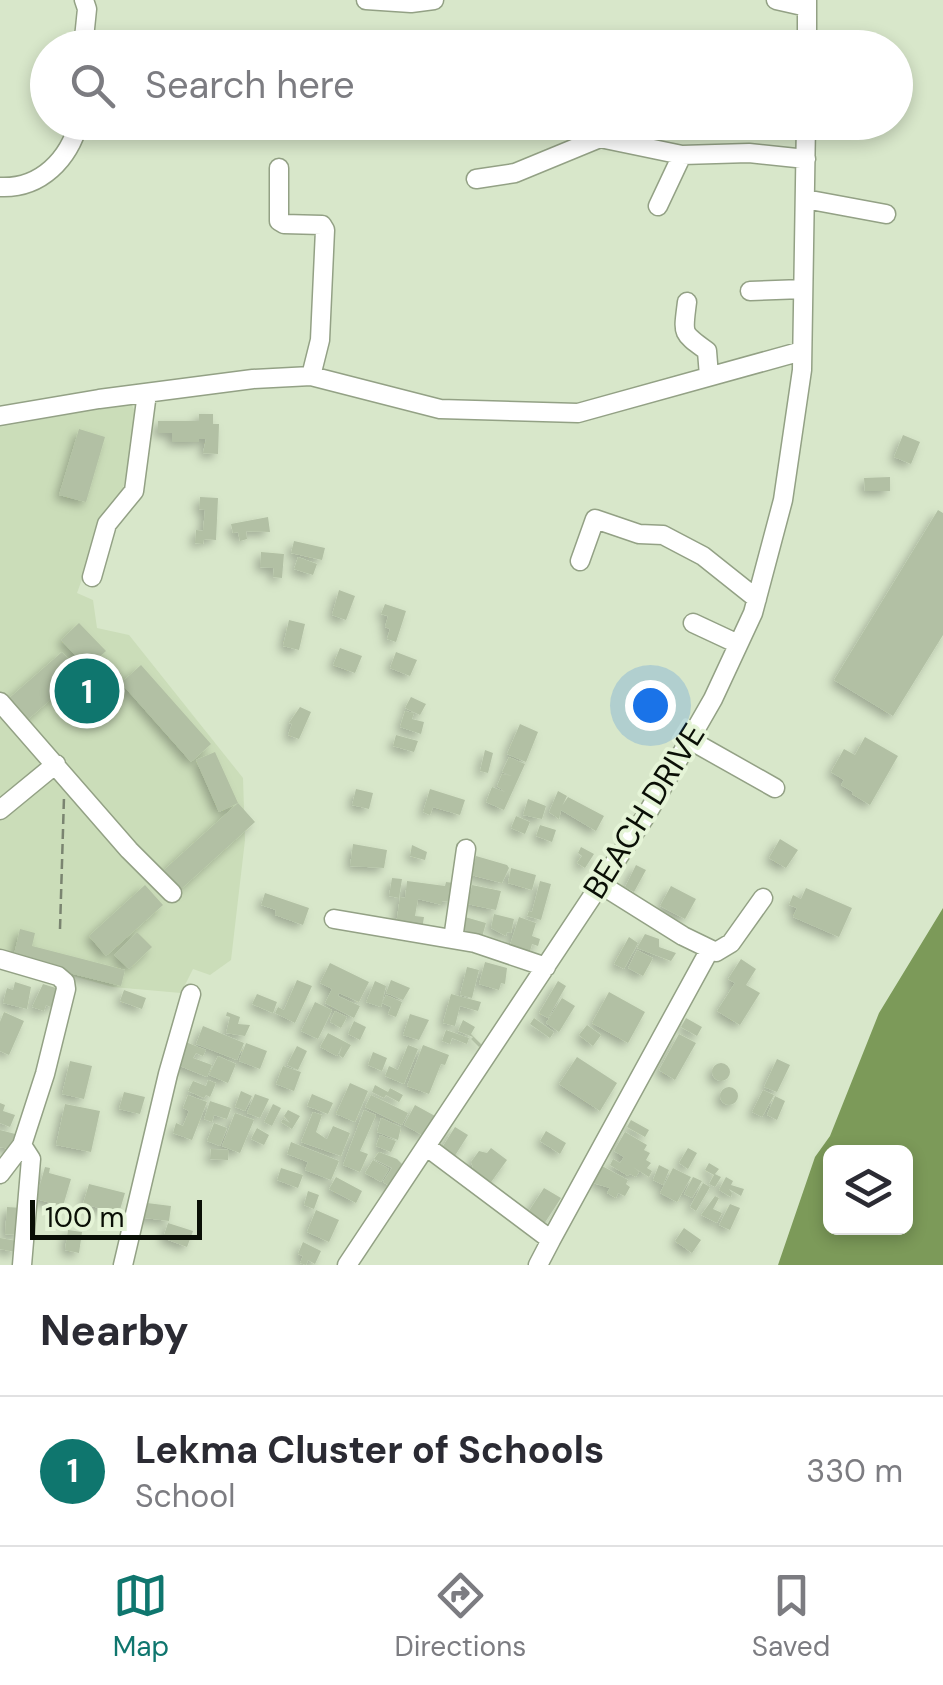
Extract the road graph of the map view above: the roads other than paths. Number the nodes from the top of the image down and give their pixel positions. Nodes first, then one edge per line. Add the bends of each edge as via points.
1 (84, 0) edge
2 (366, 0) edge
3 (434, 0) edge
4 (776, 0) edge
5 (807, 3) edge
6 (83, 30) edge
7 (807, 30) edge
8 (73, 140) edge
9 (595, 140) edge
10 (610, 140) edge
11 (806, 140) edge
12 (682, 155) junction
13 (806, 159) junction
14 (279, 168) dead end
15 (476, 179) dead end
16 (0, 187) edge
17 (805, 198) junction
18 (658, 206) dead end
19 (886, 214) dead end
20 (804, 288) junction
21 (750, 291) dead end
22 (688, 302) dead end
23 (802, 351) junction
24 (311, 376) junction
25 (709, 376) junction
26 (147, 393) junction
27 (0, 416) edge
28 (580, 561) dead end
29 (92, 577) dead end
30 (757, 598) junction
31 (693, 623) dead end
32 (738, 644) junction
33 (0, 702) edge
34 (690, 740) junction
35 (60, 770) junction
36 (775, 788) dead end
37 (0, 810) edge
38 (466, 849) dead end
39 (600, 884) junction
40 (172, 892) dead end
41 (762, 898) dead end
42 (334, 919) dead end
43 (453, 939) junction
44 (710, 951) junction
45 (0, 958) edge
46 (546, 967) junction
47 (191, 994) dead end
48 (22, 1145) junction
49 (427, 1147) junction
50 (0, 1174) edge
51 (551, 1240) junction
52 (22, 1265) edge
53 (123, 1265) edge
54 (347, 1265) edge
55 (538, 1265) edge

1 - 6 street
2 - 3 street
4 - 5 street
5 - 7 street
8 - 16 street via 54,169
9 - 15 street via 516,173
10 - 12 street
11 - 13 street, BEACH DRIVE
12 - 13 street via 750,152
12 - 18 street
13 - 17 street, BEACH DRIVE
14 - 24 street via 278,221 322,224 325,230 320,340
17 - 19 street
17 - 20 street, BEACH DRIVE
20 - 21 street
20 - 23 street, BEACH DRIVE
22 - 25 street via 683,330 707,352
23 - 25 street
23 - 30 street, BEACH DRIVE via 790,466
24 - 25 street via 440,409 578,414
24 - 26 street
26 - 27 street
26 - 29 street via 134,491 107,524
28 - 30 street via 595,519 663,535
30 - 32 street, BEACH DRIVE
31 - 32 street
32 - 34 street, BEACH DRIVE
33 - 35 street
34 - 36 street
34 - 39 street, BEACH DRIVE
35 - 37 street
35 - 40 street
38 - 43 street
39 - 44 street
39 - 46 street, BEACH DRIVE
41 - 44 street via 731,943
42 - 43 street
43 - 46 street
44 - 51 street
45 - 48 street via 66,982
46 - 49 street, BEACH DRIVE
47 - 53 street
48 - 50 street
48 - 52 street via 32,1159
49 - 51 street
49 - 54 street, BEACH DRIVE
51 - 55 street

